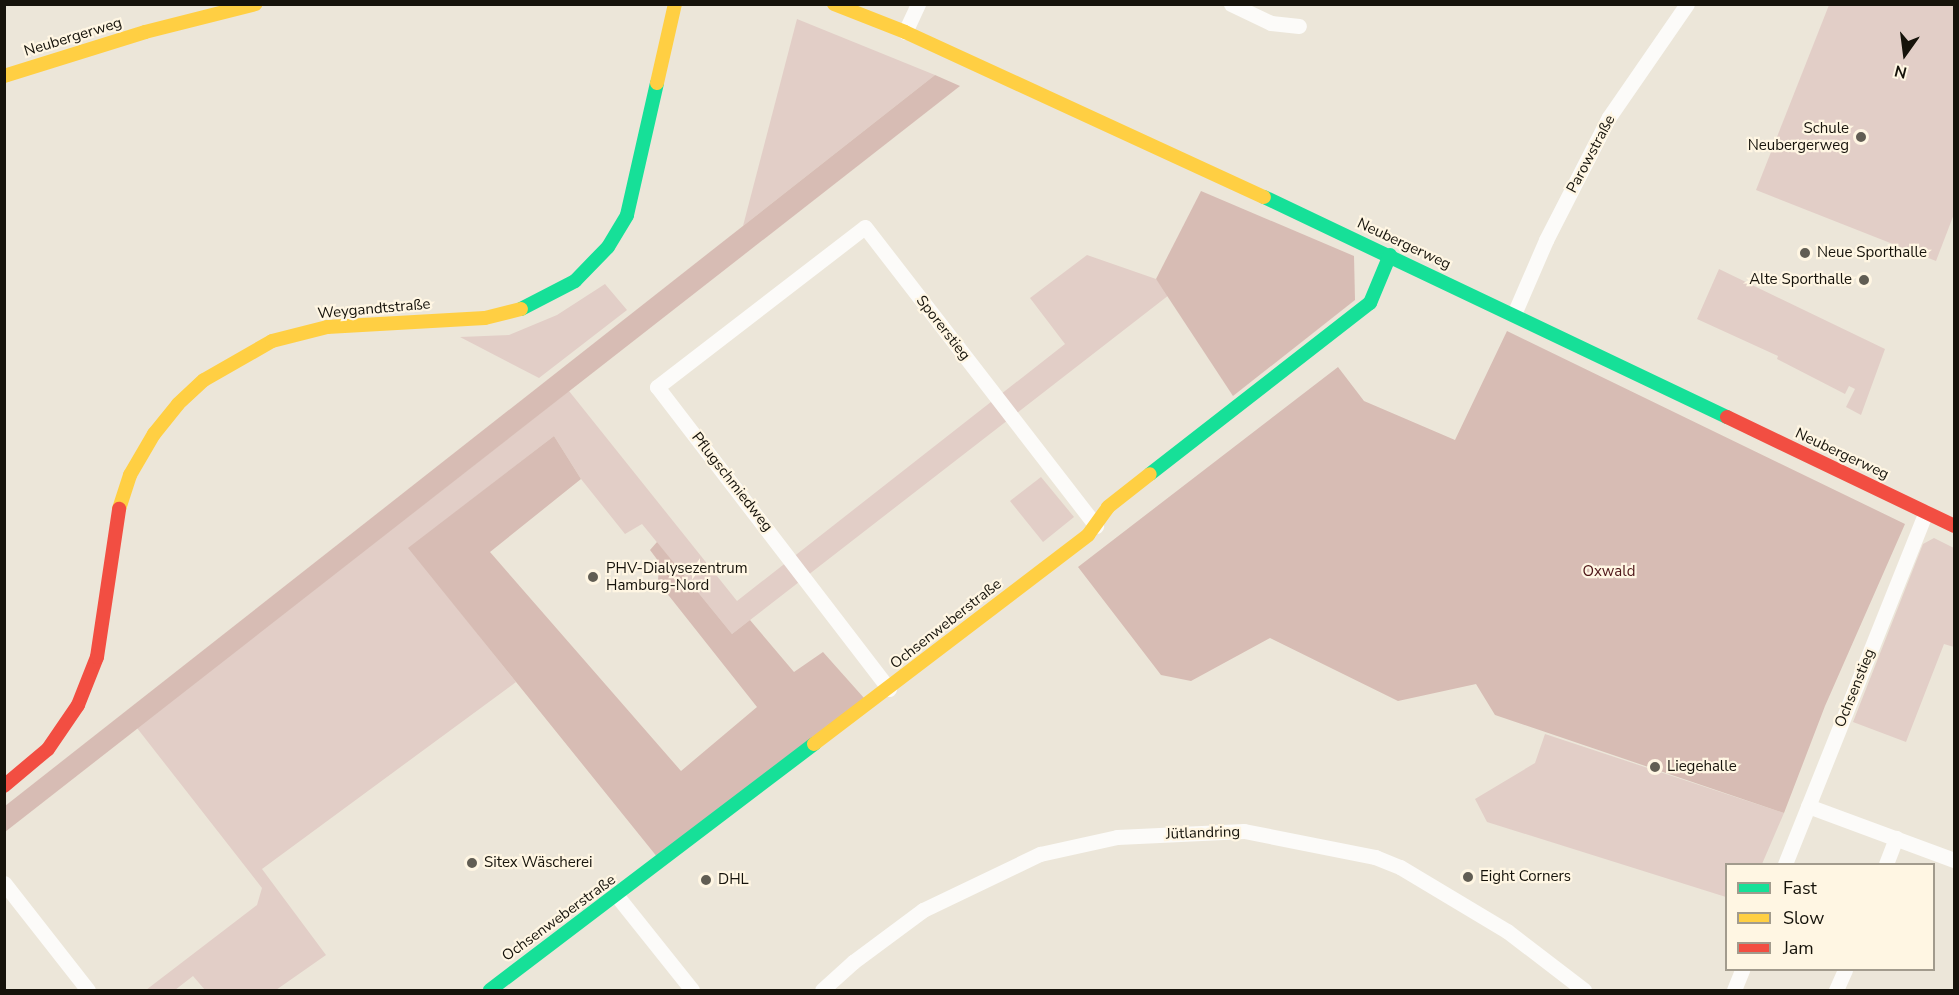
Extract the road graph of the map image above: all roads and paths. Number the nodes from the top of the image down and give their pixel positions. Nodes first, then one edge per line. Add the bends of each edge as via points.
1 (256, 4) edge
2 (675, 4) edge
3 (834, 4) edge
4 (918, 4) edge
5 (1231, 4) edge
6 (1687, 4) edge
7 (1299, 26) dead end
8 (905, 32) junction
9 (4, 76) edge
10 (1390, 255) junction
11 (768, 304) joint
12 (1514, 314) junction
13 (1926, 512) junction
14 (1096, 526) junction
15 (1954, 526) edge
16 (889, 689) junction
17 (4, 786) edge
18 (1808, 806) junction
19 (1896, 838) junction
20 (1954, 860) edge
21 (1785, 863) edge
22 (1886, 863) edge
23 (8, 887) edge
24 (617, 896) junction
25 (1741, 971) edge
26 (88, 990) edge
27 (490, 990) edge
28 (692, 990) edge
29 (822, 990) edge
30 (1584, 990) edge
31 (1734, 990) edge

1 - 9 street, Neubergerweg via 145,32
2 - 17 street, Weygandtstraße via 627,215 608,247 575,281 532,306 485,318 327,327 272,341 204,380 178,404 130,475 116,518 97,657 78,705 48,749
3 - 8 street, Neubergerweg
4 - 8 street
5 - 7 street via 1271,23
6 - 12 street, Parowstraße via 1609,117 1546,240
8 - 10 street, Neubergerweg
10 - 12 street, Neubergerweg
10 - 14 street, Ochsenweberstraße via 1370,303 1108,507
11 - 14 street, Sporerstieg via 865,227
11 - 16 street, Pflugschmiedweg via 657,387
12 - 13 street, Neubergerweg
13 - 15 street, Neubergerweg
13 - 18 street, Ochsenstieg
14 - 16 street, Ochsenweberstraße
16 - 24 street, Ochsenweberstraße via 823,735
18 - 19 street
18 - 21 street, Ochsenstieg
19 - 20 street
19 - 22 street
23 - 26 street
24 - 27 street, Ochsenweberstraße
24 - 28 street
25 - 31 street
29 - 30 street, Jütlandring via 923,910 1040,854 1117,837 1244,831 1375,856 1400,867 1507,931

